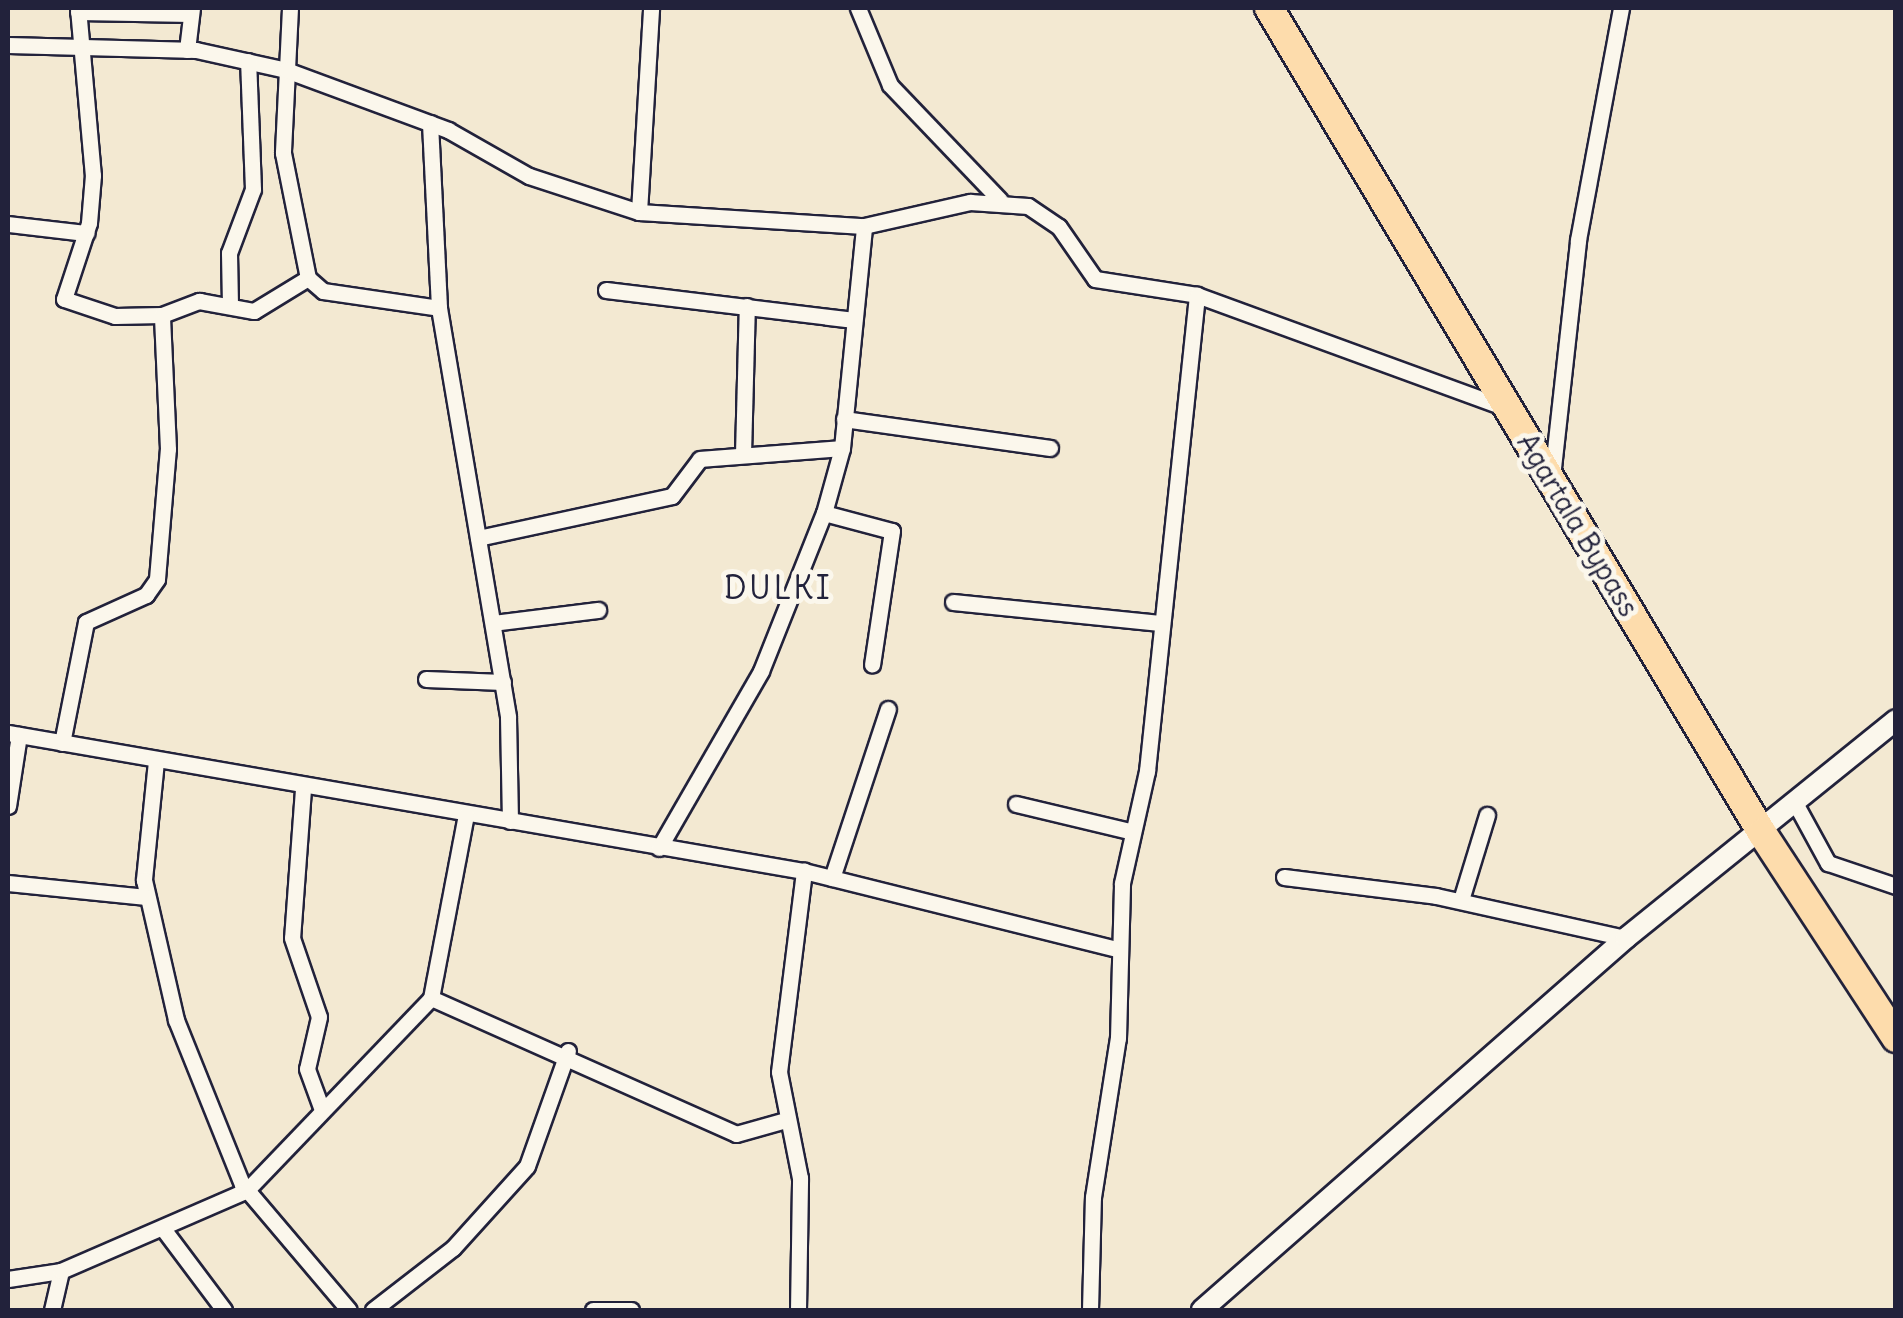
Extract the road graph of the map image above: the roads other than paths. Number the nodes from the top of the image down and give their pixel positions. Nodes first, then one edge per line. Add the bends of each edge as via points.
1 (651, 8) edge
2 (858, 8) edge
3 (1269, 8) edge
4 (1621, 8) edge
5 (78, 10) edge
6 (285, 10) edge
7 (191, 11) edge
8 (8, 45) edge
9 (79, 49) junction
10 (187, 50) junction
11 (248, 60) junction
12 (286, 70) junction
13 (430, 123) junction
14 (1000, 200) junction
15 (638, 212) junction
16 (8, 224) edge
17 (864, 226) junction
18 (86, 232) junction
19 (308, 278) junction
20 (606, 290) dead end
21 (1197, 295) junction
22 (230, 305) junction
23 (747, 306) junction
24 (440, 308) junction
25 (162, 315) junction
26 (854, 320) junction
27 (1509, 410) junction
28 (844, 419) junction
29 (842, 448) junction
30 (1050, 448) dead end
31 (743, 454) junction
32 (1552, 480) junction
33 (824, 513) junction
34 (478, 538) junction
35 (954, 602) dead end
36 (598, 610) dead end
37 (493, 622) junction
38 (1160, 623) junction
39 (872, 664) dead end
40 (426, 679) dead end
41 (503, 682) junction
42 (888, 709) dead end
43 (1896, 720) edge
44 (13, 734) edge
45 (62, 743) junction
46 (156, 761) junction
47 (304, 789) junction
48 (1794, 801) junction
49 (1016, 804) dead end
50 (8, 806) edge
51 (466, 814) junction
52 (1487, 815) dead end
53 (510, 821) junction
54 (1130, 831) junction
55 (1762, 834) junction
56 (658, 848) junction
57 (804, 871) junction
58 (1284, 877) dead end
59 (832, 878) junction
60 (8, 884) edge
61 (1896, 886) edge
62 (146, 898) junction
63 (1461, 900) junction
64 (1626, 938) junction
65 (1118, 949) junction
66 (431, 998) junction
67 (1896, 1038) edge
68 (568, 1051) junction
69 (322, 1107) junction
70 (782, 1121) junction
71 (247, 1190) junction
72 (164, 1230) junction
73 (62, 1271) junction
74 (8, 1279) edge
75 (52, 1310) edge
76 (224, 1310) edge
77 (349, 1310) edge
78 (373, 1310) edge
79 (593, 1310) edge
80 (632, 1310) edge
81 (798, 1310) edge
82 (1090, 1310) edge
83 (1202, 1310) edge

1 - 15 street
2 - 14 street via 890,85
3 - 27 highway, Agartala Bypass
4 - 32 street via 1578,240
5 - 7 street
5 - 9 street
6 - 12 street
7 - 10 street
8 - 9 street
9 - 10 street
9 - 18 street via 93,175
10 - 11 street
11 - 12 street
11 - 22 street via 253,189 229,253
12 - 13 street
12 - 19 street via 283,152
13 - 15 street via 529,176
13 - 24 street
14 - 17 street
14 - 21 street via 1048,216 1095,280
15 - 17 street
16 - 18 street
17 - 26 street
18 - 25 street via 64,299 114,316
19 - 22 street via 254,311
19 - 24 street via 324,291
20 - 23 street
21 - 27 street
21 - 38 street
22 - 25 street via 199,300
23 - 26 street
23 - 31 street
24 - 34 street
25 - 45 street via 168,449 157,579 146,594 86,622
26 - 28 street
27 - 32 highway, Agartala Bypass
28 - 29 street
28 - 30 street
29 - 31 street
29 - 33 street
31 - 34 street via 700,459 672,496
32 - 55 highway, Agartala Bypass
33 - 39 street via 892,531
33 - 56 street via 761,670
34 - 37 street
35 - 38 street
36 - 37 street
37 - 41 street
38 - 54 street via 1146,771
40 - 41 street
41 - 53 street
42 - 59 street
43 - 48 street
44 - 45 street
44 - 50 street
45 - 46 street
46 - 47 street
46 - 62 street
47 - 51 street
47 - 69 street via 292,938 318,1017 307,1069
48 - 55 street
48 - 61 street via 1828,863
49 - 54 street
51 - 53 street
51 - 66 street
52 - 63 street
53 - 56 street
54 - 65 street
55 - 64 street
55 - 67 highway, Agartala Bypass
56 - 57 street
57 - 59 street
57 - 70 street via 779,1072
58 - 63 street
59 - 65 street
60 - 62 street
62 - 71 street via 176,1020
63 - 64 street
64 - 83 street
65 - 82 street via 1118,1038 1093,1197
66 - 68 street
66 - 69 street
68 - 70 street via 736,1134
68 - 78 street via 527,1166 453,1248
69 - 71 street
70 - 81 street via 800,1178
71 - 72 street
71 - 77 street
72 - 73 street
72 - 76 street
73 - 74 street
73 - 75 street
79 - 80 street

